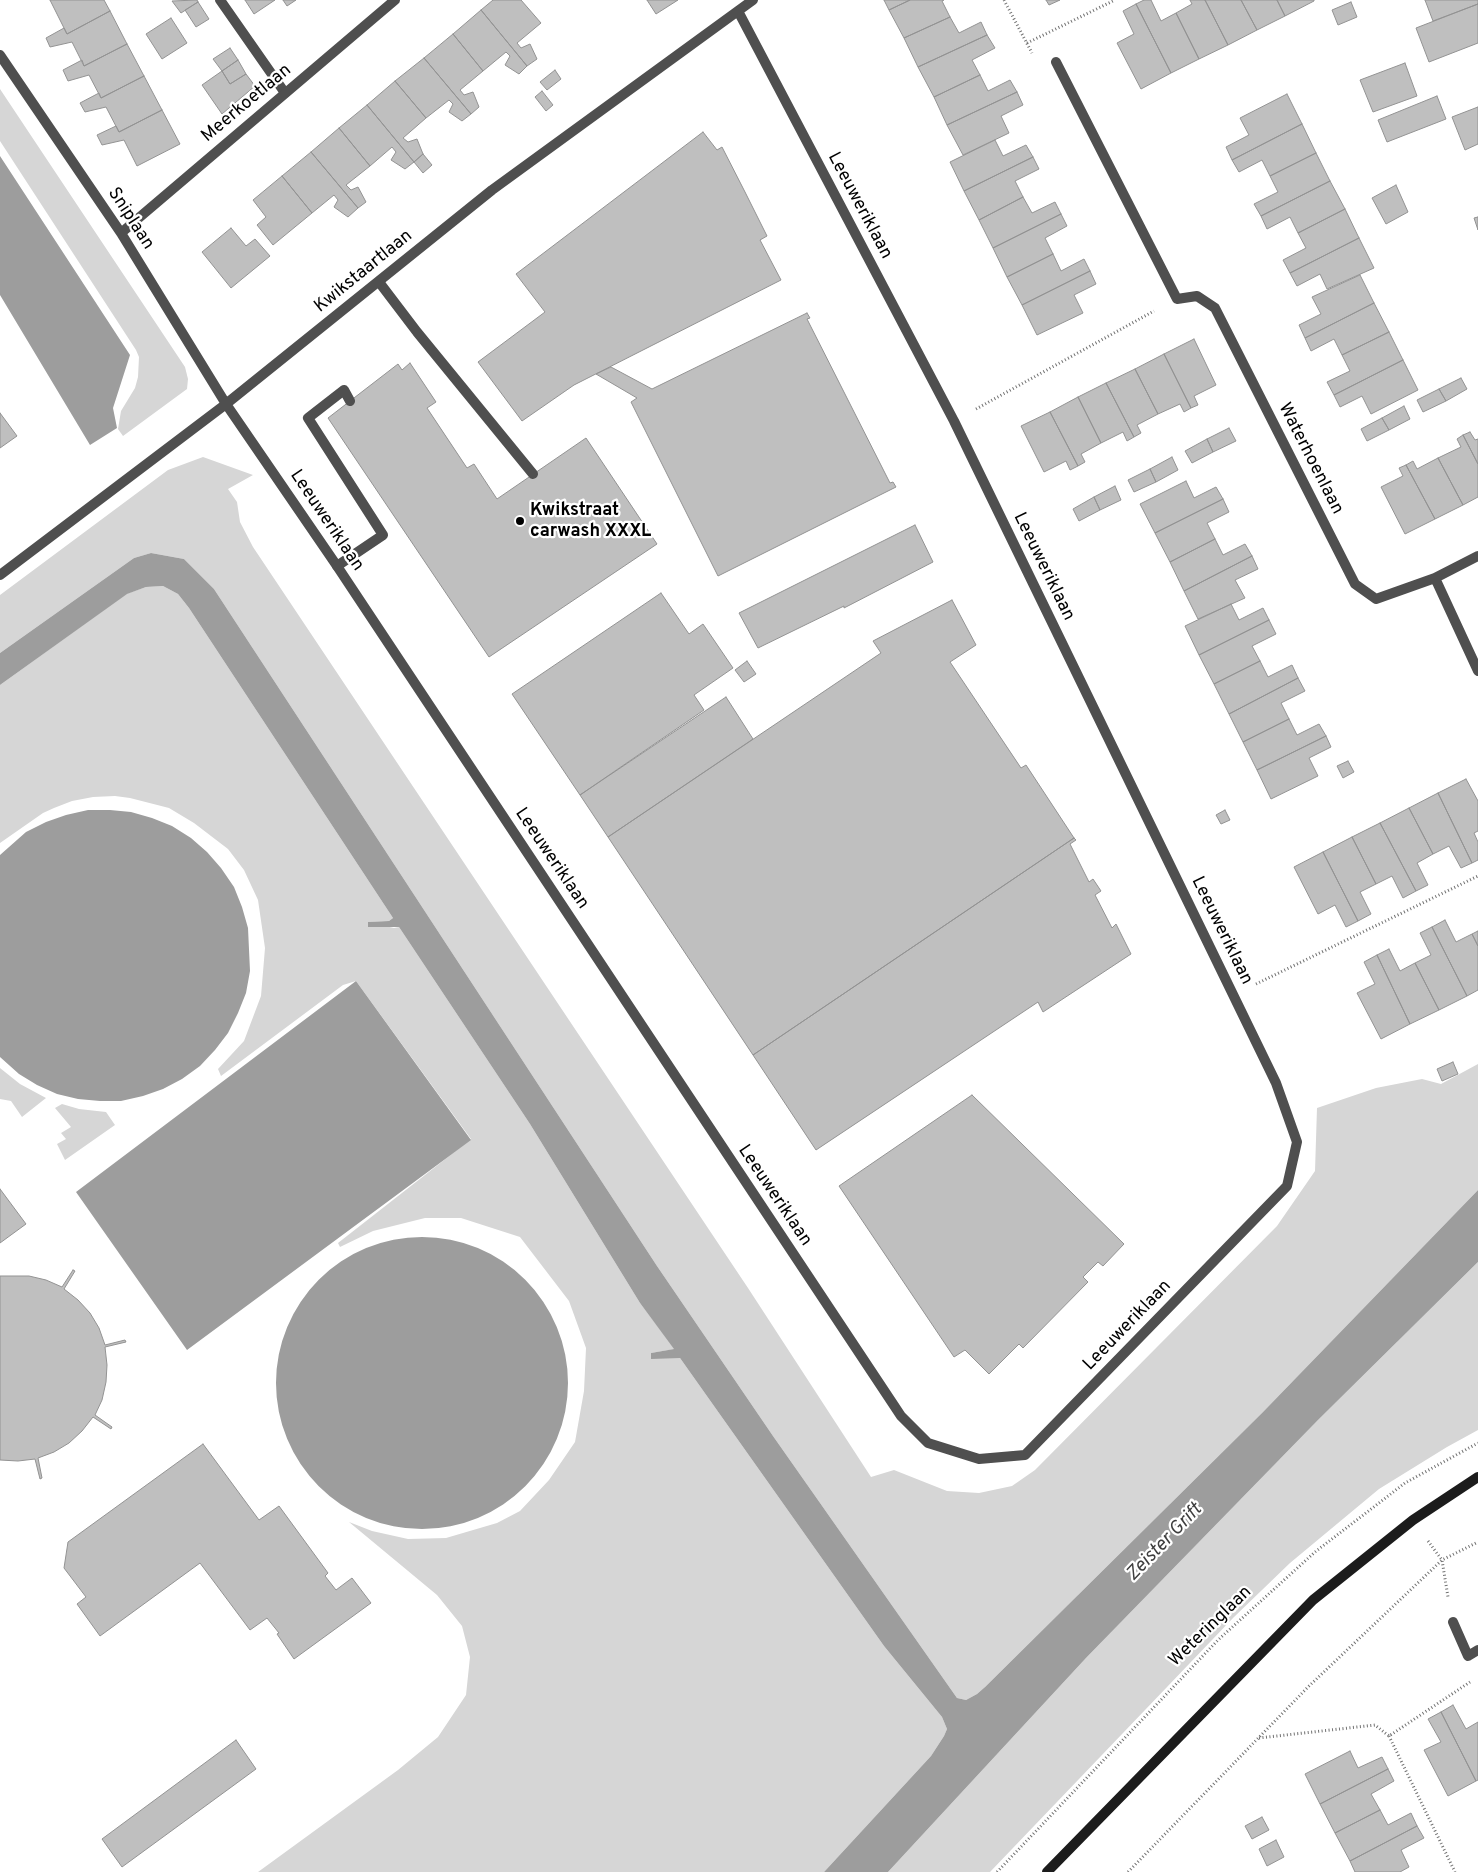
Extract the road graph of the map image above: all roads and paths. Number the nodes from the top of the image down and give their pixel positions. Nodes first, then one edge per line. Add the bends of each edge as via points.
1 (220, 0) edge
2 (394, 0) edge
3 (753, 0) edge
4 (1004, 0) edge
5 (1115, 0) edge
6 (738, 11) junction
7 (1027, 43) junction
8 (0, 55) edge
9 (1056, 62) joint
10 (285, 93) junction
11 (121, 233) junction
12 (379, 282) junction
13 (1177, 299) junction
14 (350, 402) dead end
15 (226, 404) junction
16 (954, 421) junction
17 (533, 474) dead end
18 (1478, 556) edge
19 (337, 566) junction
20 (0, 575) edge
21 (1435, 578) junction
22 (1478, 671) edge
23 (1478, 876) edge
24 (1234, 995) junction
25 (1478, 1443) edge
26 (1478, 1477) edge
27 (1413, 1520) junction
28 (1478, 1542) edge
29 (1442, 1560) junction
30 (1453, 1622) joint
31 (1478, 1650) edge
32 (1478, 1677) edge
33 (1389, 1736) junction
34 (1258, 1738) junction
35 (997, 1872) edge
36 (1047, 1872) edge
37 (1128, 1872) edge
38 (1454, 1872) edge

1 - 10 street
2 - 10 street, Meerkoetlaan
3 - 6 street, Kwikstaartlaan
4 - 7 path
5 - 7 path
6 - 12 street, Kwikstaartlaan via 492,190
6 - 16 street, Leeuweriklaan
7 - 9 path via 1036,62
8 - 11 street, Sniplaan
9 - 13 street
10 - 11 street, Meerkoetlaan
11 - 15 street, Sniplaan
12 - 15 street, Kwikstaartlaan
12 - 17 street
13 - 16 path
13 - 21 street, Waterhoenlaan via 1197,296 1215,308 1355,584 1376,599
14 - 19 street via 344,390 308,418 383,535
15 - 19 street, Leeuweriklaan
15 - 20 street, Kwikstaartlaan
16 - 24 street, Leeuweriklaan
18 - 21 street, Waterhoenlaan
19 - 24 street, Leeuweriklaan via 895,1408 928,1443 979,1459 1025,1455 1287,1186 1297,1142 1276,1083
21 - 22 street
23 - 24 path
25 - 35 path, Weteringlaan via 1405,1483 1315,1552 1218,1640
26 - 27 street
27 - 29 path
27 - 36 street via 1313,1600
28 - 29 path
29 - 30 path
29 - 34 path
30 - 31 street via 1468,1656
32 - 33 path
33 - 34 path via 1376,1725
33 - 38 path
34 - 37 path

